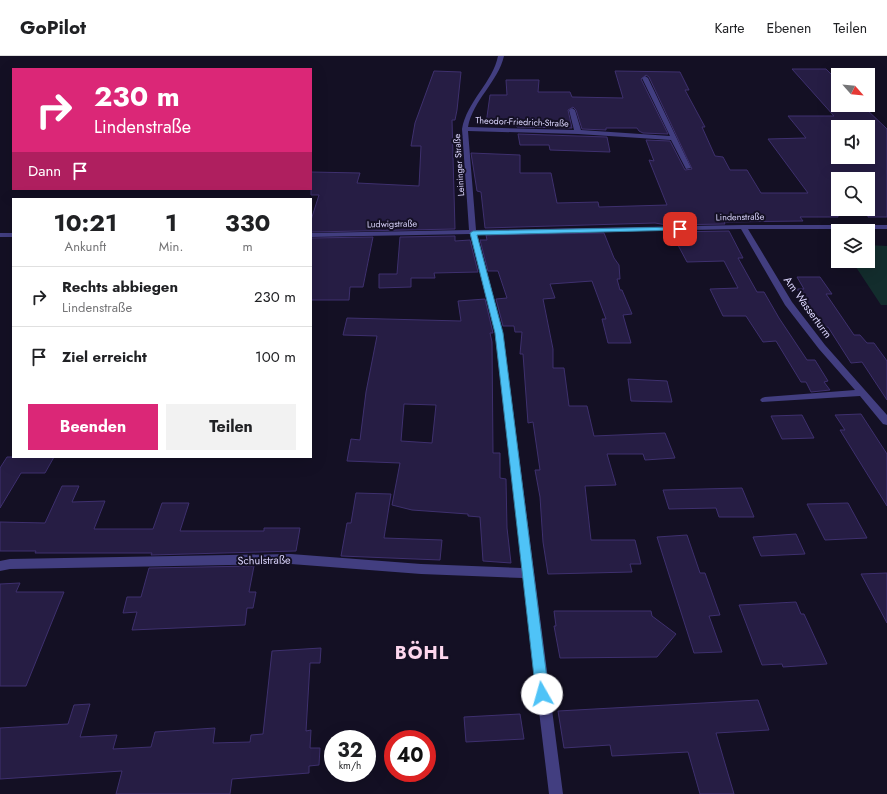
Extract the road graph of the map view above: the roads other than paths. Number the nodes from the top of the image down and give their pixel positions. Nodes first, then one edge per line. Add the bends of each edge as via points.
1 (501, 56) edge
2 (645, 78) dead end
3 (572, 110) dead end
4 (465, 129) junction
5 (578, 132) junction
6 (675, 138) junction
7 (688, 168) dead end
8 (743, 227) junction
9 (887, 227) edge
10 (473, 233) junction
11 (0, 234) edge
12 (12, 235) edge
13 (312, 235) edge
14 (862, 393) junction
15 (765, 400) dead end
16 (887, 422) edge
17 (0, 566) edge
18 (527, 574) junction
19 (556, 794) edge

1 - 4 street, Leininger Straße via 495,72 470,110
2 - 6 street
3 - 5 street, Theodor-Friedrich-Straße
4 - 5 street, Theodor-Friedrich-Straße
4 - 10 street, Leininger Straße
5 - 6 street, Theodor-Friedrich-Straße
6 - 7 street
8 - 9 street, Lindenstraße
8 - 10 street, Lindenstraße
8 - 14 street, Am Wasserturm via 788,303
10 - 13 street, Ludwigstraße
10 - 18 street, Leininger Straße via 499,333
11 - 12 street
14 - 15 street
14 - 16 street, Am Wasserturm
17 - 18 street, Schulstraße via 291,559
18 - 19 street, Leininger Straße

